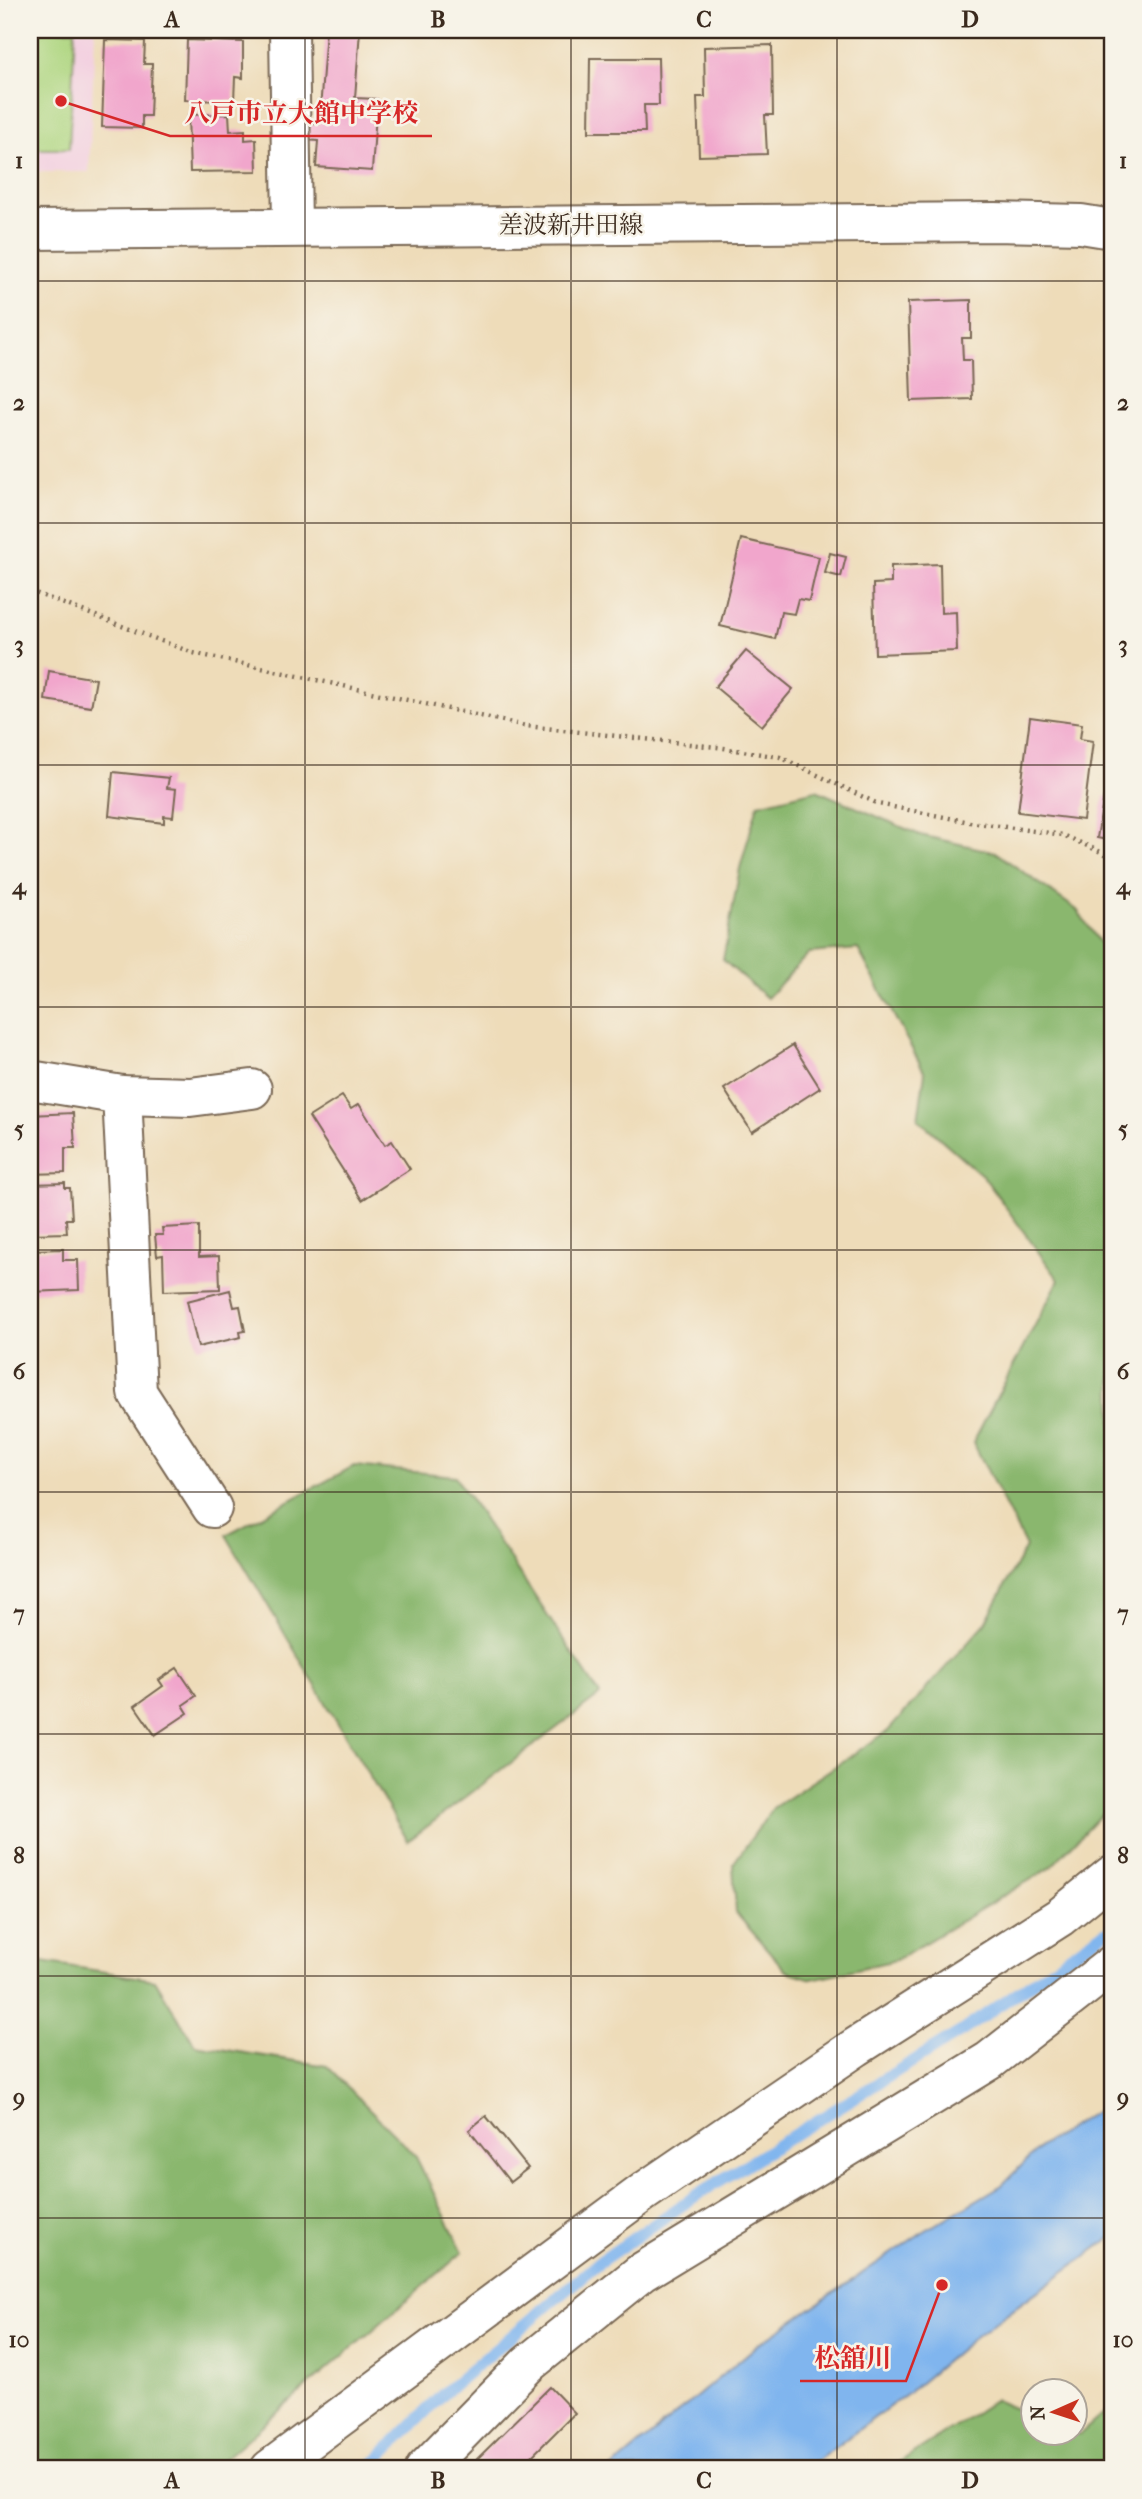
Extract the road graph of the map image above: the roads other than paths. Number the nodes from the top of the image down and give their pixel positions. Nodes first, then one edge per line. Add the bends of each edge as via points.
1 (289, 30) edge
2 (292, 227) junction
3 (1112, 229) edge
4 (30, 230) edge
5 (30, 1080) edge
6 (252, 1089) dead end
7 (122, 1095) junction
8 (212, 1508) dead end
9 (1112, 1875) edge
10 (1112, 1965) edge
11 (270, 2469) edge
12 (425, 2469) edge

1 - 2 street
2 - 3 street, 差波新井田線 via 995,222
2 - 4 street, 差波新井田線
5 - 7 street
6 - 7 street via 190,1097
7 - 8 street via 136,1392
9 - 11 street via 1060,1917 856,2047 645,2190
10 - 12 street via 989,2061 642,2272 528,2364

